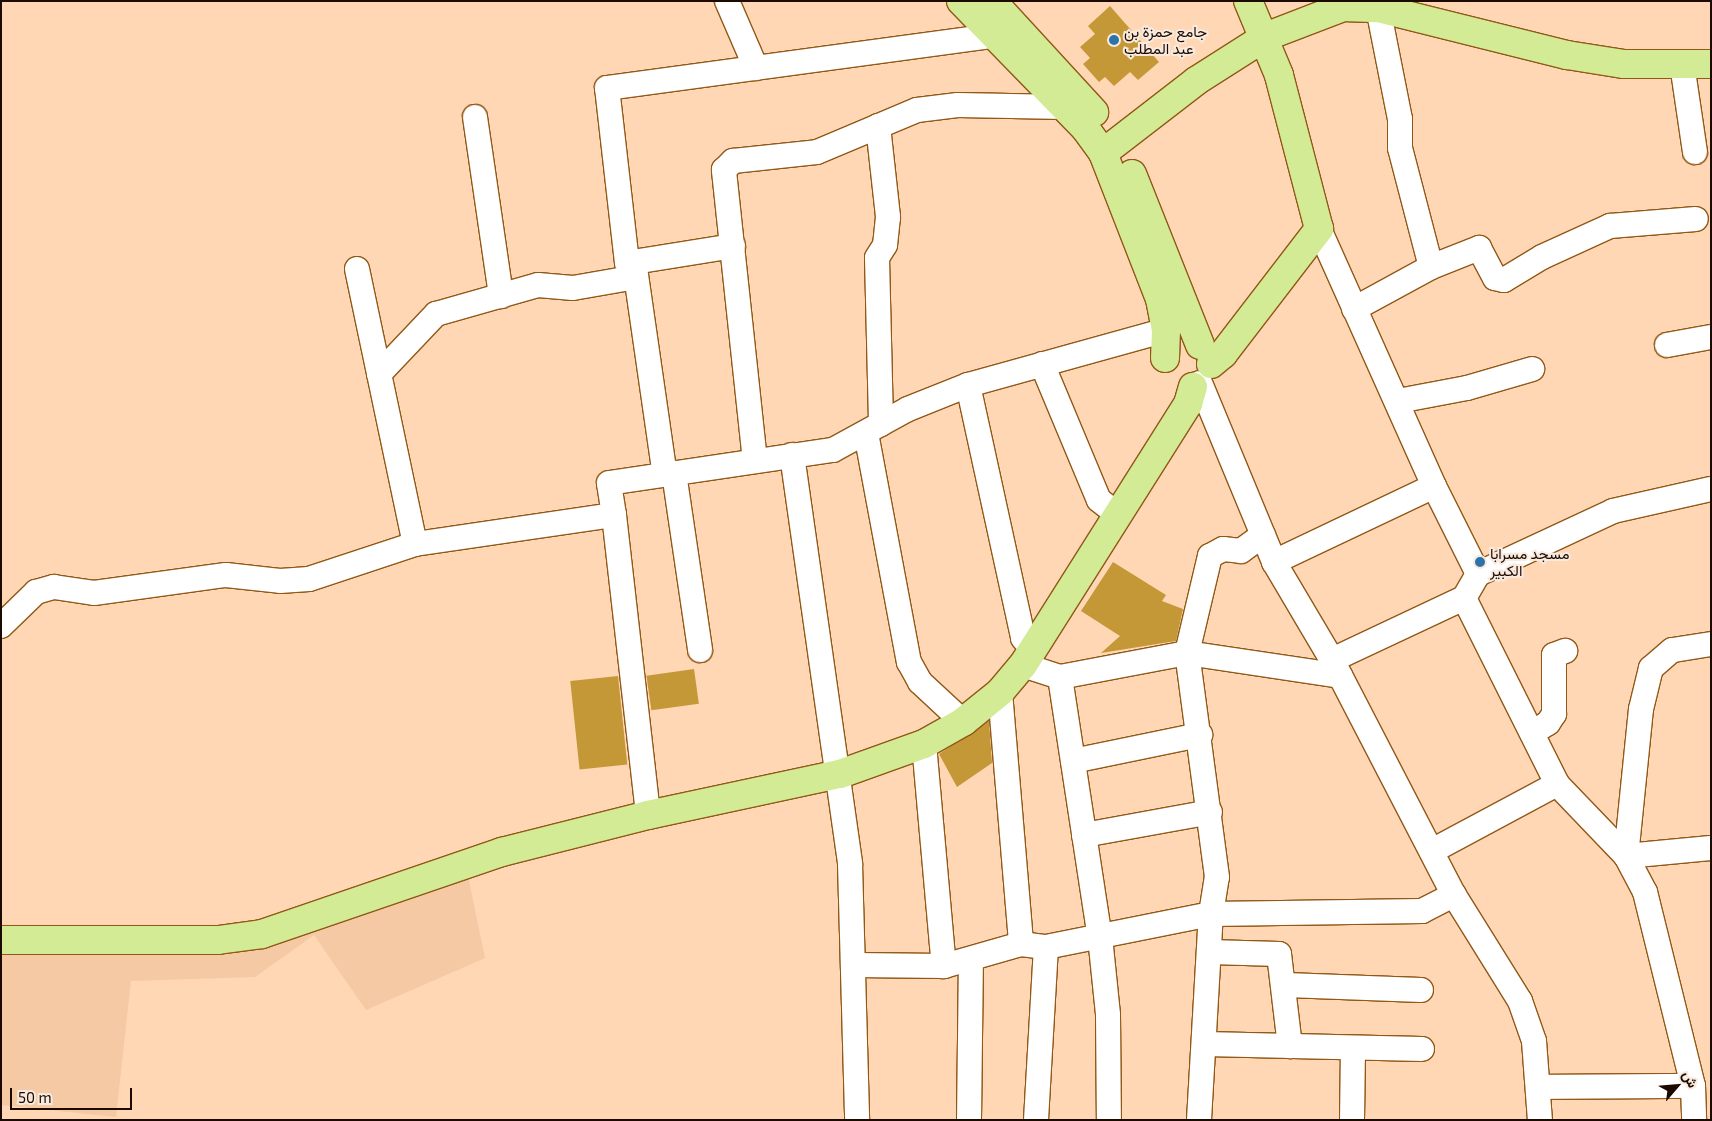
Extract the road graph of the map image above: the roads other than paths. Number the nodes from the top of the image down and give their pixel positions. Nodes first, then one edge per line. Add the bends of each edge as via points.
1 (727, 1) edge
2 (961, 1) edge
3 (992, 1) edge
4 (1248, 1) edge
5 (1345, 4) edge
6 (1378, 8) junction
7 (994, 36) junction
8 (1265, 37) junction
9 (1682, 64) junction
10 (1711, 64) edge
11 (756, 68) junction
12 (1064, 107) junction
13 (475, 117) dead end
14 (878, 126) junction
15 (1111, 148) junction
16 (1695, 152) dead end
17 (1696, 219) dead end
18 (1319, 229) junction
19 (733, 246) junction
20 (1431, 267) junction
21 (357, 269) dead end
22 (635, 269) junction
23 (501, 296) junction
24 (1354, 309) junction
25 (1166, 330) junction
26 (1711, 337) edge
27 (1667, 345) dead end
28 (1165, 358) junction
29 (1042, 364) junction
30 (1532, 369) dead end
31 (1201, 370) junction
32 (379, 374) junction
33 (968, 385) junction
34 (1398, 401) junction
35 (874, 428) junction
36 (792, 455) junction
37 (755, 461) junction
38 (670, 474) junction
39 (1434, 486) junction
40 (1711, 489) edge
41 (614, 515) junction
42 (1118, 515) junction
43 (1264, 535) junction
44 (415, 544) junction
45 (1274, 562) junction
46 (1478, 574) junction
47 (1464, 598) junction
48 (1, 626) edge
49 (1711, 644) edge
50 (700, 650) dead end
51 (1565, 651) dead end
52 (1187, 653) junction
53 (1028, 657) junction
54 (1336, 668) junction
55 (1060, 676) junction
56 (1000, 692) junction
57 (963, 722) junction
58 (1532, 733) junction
59 (1200, 735) junction
60 (924, 744) junction
61 (1073, 761) junction
62 (840, 774) junction
63 (1557, 784) junction
64 (1210, 812) junction
65 (648, 815) junction
66 (1084, 835) junction
67 (1711, 848) edge
68 (1432, 851) junction
69 (1626, 856) junction
70 (1454, 895) junction
71 (1211, 914) junction
72 (1100, 937) junction
73 (1, 940) edge
74 (1022, 944) junction
75 (1046, 947) junction
76 (1209, 952) junction
77 (971, 960) junction
78 (855, 964) junction
79 (944, 966) junction
80 (1286, 985) junction
81 (1421, 990) dead end
82 (1205, 1044) junction
83 (1290, 1046) junction
84 (1353, 1048) junction
85 (1422, 1049) dead end
86 (1693, 1086) junction
87 (1540, 1088) junction
88 (1700, 1114) edge
89 (857, 1120) edge
90 (968, 1120) edge
91 (1036, 1120) edge
92 (1109, 1120) edge
93 (1199, 1120) edge
94 (1352, 1120) edge
95 (1540, 1120) edge

1 - 11 street
2 - 7 main road
3 - 15 main road
4 - 8 main road
5 - 6 main road
5 - 8 main road
6 - 9 main road via 1568,55 1624,64
6 - 20 street via 1400,119 1400,148
7 - 11 street
7 - 12 main road
8 - 15 main road via 1196,81
8 - 18 main road via 1279,75
9 - 10 main road
9 - 16 street
11 - 22 street via 607,88 627,262
12 - 14 street via 958,105 917,110
12 - 15 main road
13 - 23 street
14 - 19 street via 817,152 733,161 724,170
14 - 35 street via 888,217 885,245 877,258
15 - 25 main road via 1160,299
15 - 31 main road
17 - 20 street via 1610,226 1542,257 1504,280 1495,278 1479,248
18 - 24 street
18 - 31 main road via 1223,354
19 - 22 street
19 - 37 street
20 - 24 street
21 - 32 street
22 - 23 street via 573,288 538,285
22 - 38 street
23 - 32 street via 436,314
24 - 34 street
25 - 28 main road
25 - 29 street
26 - 27 street
28 - 31 main road via 1171,380
28 - 31 main road via 1179,342
29 - 33 street
29 - 42 street via 1099,500
30 - 34 street via 1467,388
31 - 42 main road via 1188,404
31 - 43 street
32 - 44 street
33 - 35 street
33 - 53 street
34 - 39 street
35 - 36 street via 833,450
35 - 57 street via 909,662 920,682
36 - 37 street
36 - 62 street
37 - 38 street
38 - 41 street via 609,484
38 - 50 street
39 - 45 street
39 - 46 street
40 - 46 street via 1613,511
41 - 44 street
41 - 65 street
42 - 53 main road
43 - 45 street
43 - 52 street via 1241,551 1223,549 1210,556
44 - 48 street via 309,578 280,581 226,575 94,593 54,587 36,592
45 - 54 street
46 - 47 street
47 - 54 street
47 - 58 street
49 - 69 street via 1672,650 1651,668 1641,709
51 - 58 street via 1554,655 1554,714 1548,723
52 - 54 street
52 - 55 street
52 - 59 street
53 - 55 street
53 - 56 main road
54 - 68 street
55 - 61 street
56 - 57 main road
56 - 74 street
57 - 60 main road
58 - 63 street
59 - 61 street
59 - 64 street
60 - 62 main road
60 - 79 street
61 - 66 street
62 - 65 main road
62 - 78 street via 850,864
63 - 68 street
63 - 69 street
64 - 66 street
64 - 71 street via 1217,877
65 - 73 main road via 502,852 262,934 218,940
66 - 72 street
67 - 69 street
68 - 70 street
69 - 86 street via 1645,892
70 - 71 street via 1422,911
70 - 87 street via 1520,1001 1534,1041
71 - 72 street
71 - 76 street
72 - 75 street
72 - 92 street via 1108,1015
74 - 75 street
74 - 77 street
75 - 91 street
76 - 80 street via 1279,954
76 - 82 street
77 - 79 street
77 - 90 street
78 - 79 street
78 - 89 street
80 - 81 street
80 - 83 street
82 - 83 street
82 - 93 street
83 - 84 street
84 - 85 street
84 - 94 street
86 - 87 street
86 - 88 street
87 - 95 street

